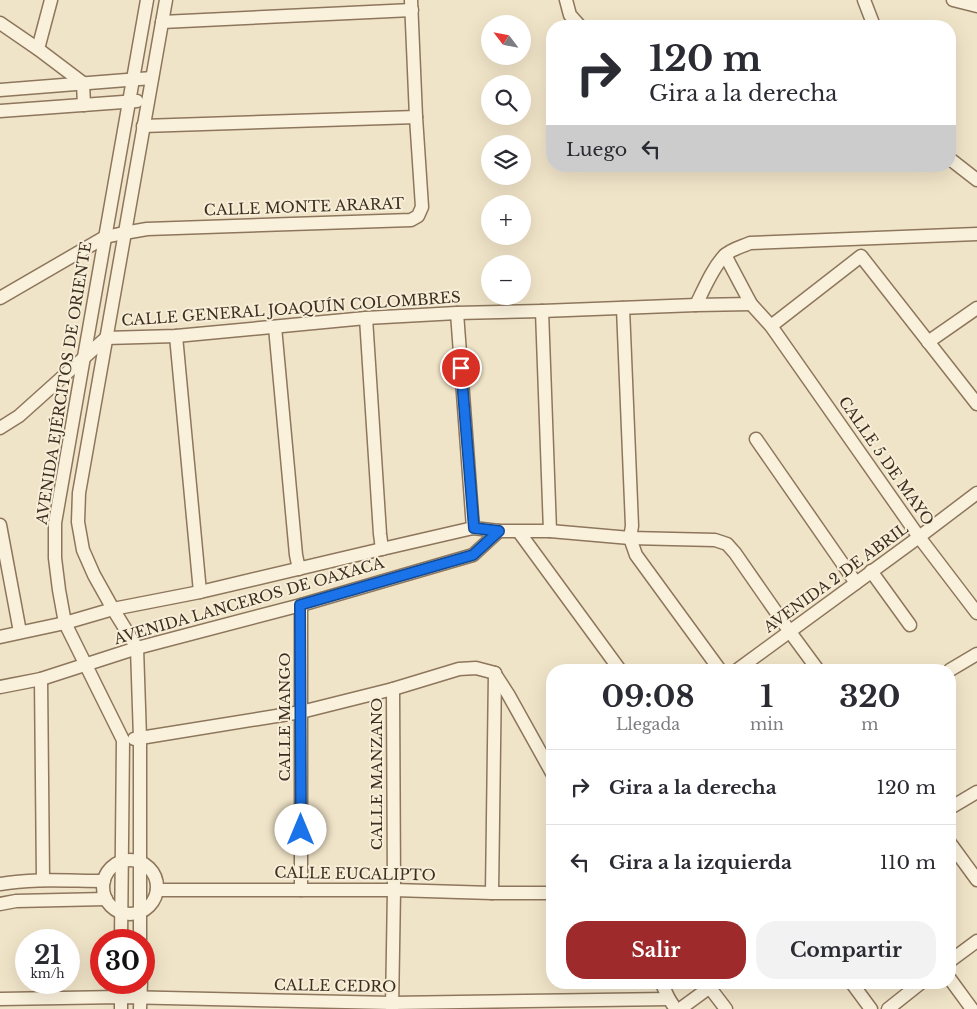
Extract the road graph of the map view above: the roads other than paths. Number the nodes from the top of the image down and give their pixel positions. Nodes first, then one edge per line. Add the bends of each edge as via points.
1 (51, 0) edge
2 (147, 0) edge
3 (166, 0) edge
4 (566, 0) edge
5 (864, 0) edge
6 (953, 0) edge
7 (411, 5) edge
8 (977, 6) edge
9 (575, 20) edge
10 (872, 20) edge
11 (162, 22) junction
12 (0, 23) edge
13 (38, 49) junction
14 (152, 78) junction
15 (133, 80) junction
16 (83, 83) junction
17 (0, 90) edge
18 (148, 100) junction
19 (129, 102) junction
20 (84, 105) junction
21 (0, 112) edge
22 (416, 117) junction
23 (143, 126) junction
24 (956, 164) edge
25 (977, 180) edge
26 (124, 233) junction
27 (977, 234) edge
28 (105, 238) junction
29 (725, 255) junction
30 (0, 294) edge
31 (750, 304) junction
32 (696, 305) junction
33 (623, 308) junction
34 (977, 308) edge
35 (542, 311) junction
36 (457, 313) junction
37 (366, 318) junction
38 (771, 326) junction
39 (275, 327) junction
40 (176, 336) junction
41 (106, 338) junction
42 (928, 342) junction
43 (84, 357) junction
44 (977, 404) edge
45 (0, 428) edge
46 (756, 439) dead end
47 (977, 493) edge
48 (0, 525) edge
49 (474, 528) junction
50 (499, 531) junction
51 (550, 531) junction
52 (518, 532) junction
53 (919, 537) junction
54 (630, 538) junction
55 (382, 548) junction
56 (299, 569) junction
57 (871, 571) junction
58 (856, 583) junction
59 (200, 592) junction
60 (300, 605) junction
61 (113, 609) junction
62 (977, 613) edge
63 (65, 623) junction
64 (910, 624) dead end
65 (20, 632) junction
66 (790, 632) junction
67 (0, 636) edge
68 (137, 648) junction
69 (977, 654) edge
70 (616, 664) edge
71 (716, 664) edge
72 (745, 664) edge
73 (814, 664) edge
74 (86, 665) junction
75 (956, 666) edge
76 (495, 673) junction
77 (41, 679) junction
78 (0, 687) edge
79 (393, 689) junction
80 (301, 712) junction
81 (140, 738) junction
82 (123, 740) junction
83 (546, 762) edge
84 (977, 792) edge
85 (956, 804) edge
86 (956, 851) edge
87 (121, 862) junction
88 (140, 862) junction
89 (42, 880) junction
90 (977, 880) edge
91 (104, 881) junction
92 (13, 882) junction
93 (0, 884) edge
94 (157, 890) junction
95 (301, 890) junction
96 (394, 890) junction
97 (492, 893) junction
98 (546, 893) edge
99 (106, 899) junction
100 (16, 900) junction
101 (0, 904) edge
102 (140, 912) junction
103 (121, 913) junction
104 (121, 929) edge
105 (140, 929) edge
106 (977, 941) edge
107 (956, 957) edge
108 (956, 987) edge
109 (664, 989) edge
110 (708, 989) edge
111 (715, 989) edge
112 (856, 989) edge
113 (913, 989) edge
114 (0, 999) edge
115 (121, 1003) edge
116 (140, 1004) edge
117 (672, 1004) edge
118 (392, 1006) edge
119 (490, 1006) edge
120 (680, 1009) edge
121 (726, 1009) edge
122 (871, 1009) edge
123 (888, 1009) edge
124 (972, 1009) edge

1 - 13 street
2 - 15 street, AVENIDA EJÉRCITOS DE ORIENTE
3 - 11 street
4 - 9 street
5 - 10 street
6 - 8 street
7 - 11 street
7 - 22 street, CALLE MONTE ARARAT
11 - 14 street
12 - 13 street
13 - 16 street
14 - 15 street
14 - 18 street
15 - 16 street
15 - 19 street, AVENIDA EJÉRCITOS DE ORIENTE
16 - 17 street
16 - 20 street
18 - 19 street
18 - 23 street
19 - 20 street
19 - 28 street, AVENIDA EJÉRCITOS DE ORIENTE
20 - 21 street
22 - 23 street
22 - 26 street, CALLE MONTE ARARAT via 422,207 418,216 411,220
23 - 26 street
24 - 25 street
26 - 28 street, CALLE MONTE ARARAT
26 - 41 street
27 - 29 street via 750,244
28 - 30 street, CALLE MONTE ARARAT
28 - 43 street, AVENIDA EJÉRCITOS DE ORIENTE
29 - 31 street, CALLE 5 DE MAYO
29 - 32 street
31 - 32 street
31 - 38 street, CALLE 5 DE MAYO
32 - 33 street, CALLE GENERAL JOAQUÍN COLOMBRES
33 - 35 street, CALLE GENERAL JOAQUÍN COLOMBRES
33 - 54 street
34 - 42 street
35 - 36 street, CALLE GENERAL JOAQUÍN COLOMBRES
35 - 51 street
36 - 37 street, CALLE GENERAL JOAQUÍN COLOMBRES
36 - 49 street
37 - 39 street, CALLE GENERAL JOAQUÍN COLOMBRES
37 - 55 street
38 - 42 street via 860,256
38 - 53 street, CALLE 5 DE MAYO
39 - 40 street, CALLE GENERAL JOAQUÍN COLOMBRES
39 - 56 street
40 - 41 street, CALLE GENERAL JOAQUÍN COLOMBRES
40 - 59 street
41 - 43 street, CALLE GENERAL JOAQUÍN COLOMBRES
41 - 61 street via 79,492 78,522 83,550
42 - 44 street
43 - 45 street, CALLE GENERAL JOAQUÍN COLOMBRES via 19,416
43 - 63 street, AVENIDA EJÉRCITOS DE ORIENTE via 56,523 55,558
46 - 58 street
47 - 53 street, AVENIDA 2 DE ABRIL
48 - 65 street
49 - 50 street, AVENIDA LANCEROS DE OAXACA
49 - 55 street, AVENIDA LANCEROS DE OAXACA
50 - 52 street, AVENIDA LANCEROS DE OAXACA
50 - 60 street, AVENIDA LANCEROS DE OAXACA via 473,555
51 - 52 street, AVENIDA LANCEROS DE OAXACA
51 - 54 street, AVENIDA LANCEROS DE OAXACA
52 - 70 street
53 - 57 street, AVENIDA 2 DE ABRIL
53 - 62 street, CALLE 5 DE MAYO
54 - 66 street, AVENIDA LANCEROS DE OAXACA via 715,540 727,544
54 - 71 street via 636,555
55 - 56 street, AVENIDA LANCEROS DE OAXACA
56 - 59 street, AVENIDA LANCEROS DE OAXACA
57 - 58 street, AVENIDA 2 DE ABRIL
57 - 64 street
58 - 66 street, AVENIDA 2 DE ABRIL
59 - 61 street, AVENIDA LANCEROS DE OAXACA
60 - 68 street, AVENIDA LANCEROS DE OAXACA
60 - 80 street, CALLE MANGO
61 - 63 street, AVENIDA LANCEROS DE OAXACA
61 - 68 street
63 - 65 street, AVENIDA LANCEROS DE OAXACA
63 - 74 street, AVENIDA EJÉRCITOS DE ORIENTE
65 - 67 street, AVENIDA LANCEROS DE OAXACA
66 - 72 street, AVENIDA 2 DE ABRIL
66 - 73 street
68 - 74 street, AVENIDA LANCEROS DE OAXACA
68 - 81 street
69 - 75 street
74 - 77 street, AVENIDA LANCEROS DE OAXACA
74 - 82 street, AVENIDA EJÉRCITOS DE ORIENTE
76 - 79 street via 476,668 459,669
76 - 83 street
76 - 97 street
77 - 78 street, AVENIDA LANCEROS DE OAXACA
77 - 89 street
79 - 80 street
79 - 96 street, CALLE MANZANO
80 - 81 street
80 - 95 street, CALLE MANGO
81 - 82 street
81 - 88 street
82 - 87 street, AVENIDA EJÉRCITOS DE ORIENTE
84 - 85 street
86 - 90 street
87 - 88 street
87 - 91 street via 110,869
87 - 103 street, AVENIDA EJÉRCITOS DE ORIENTE
88 - 94 street via 155,876
88 - 102 street
89 - 91 street
89 - 92 street
91 - 99 street
92 - 93 street
92 - 100 street
94 - 95 street, CALLE EUCALIPTO
94 - 102 street via 150,906
95 - 96 street, CALLE EUCALIPTO
96 - 97 street, CALLE EUCALIPTO
96 - 118 street, CALLE MANZANO
97 - 98 street, CALLE EUCALIPTO
99 - 100 street
99 - 103 street
100 - 101 street
102 - 103 street
102 - 105 street
103 - 104 street, AVENIDA EJÉRCITOS DE ORIENTE
106 - 107 street
108 - 124 street
109 - 117 street
110 - 120 street
111 - 121 street
112 - 122 street
113 - 123 street
114 - 115 street, CALLE CEDRO
115 - 116 street, CALLE CEDRO
116 - 118 street, CALLE CEDRO
117 - 119 street, CALLE CEDRO
118 - 119 street, CALLE CEDRO

